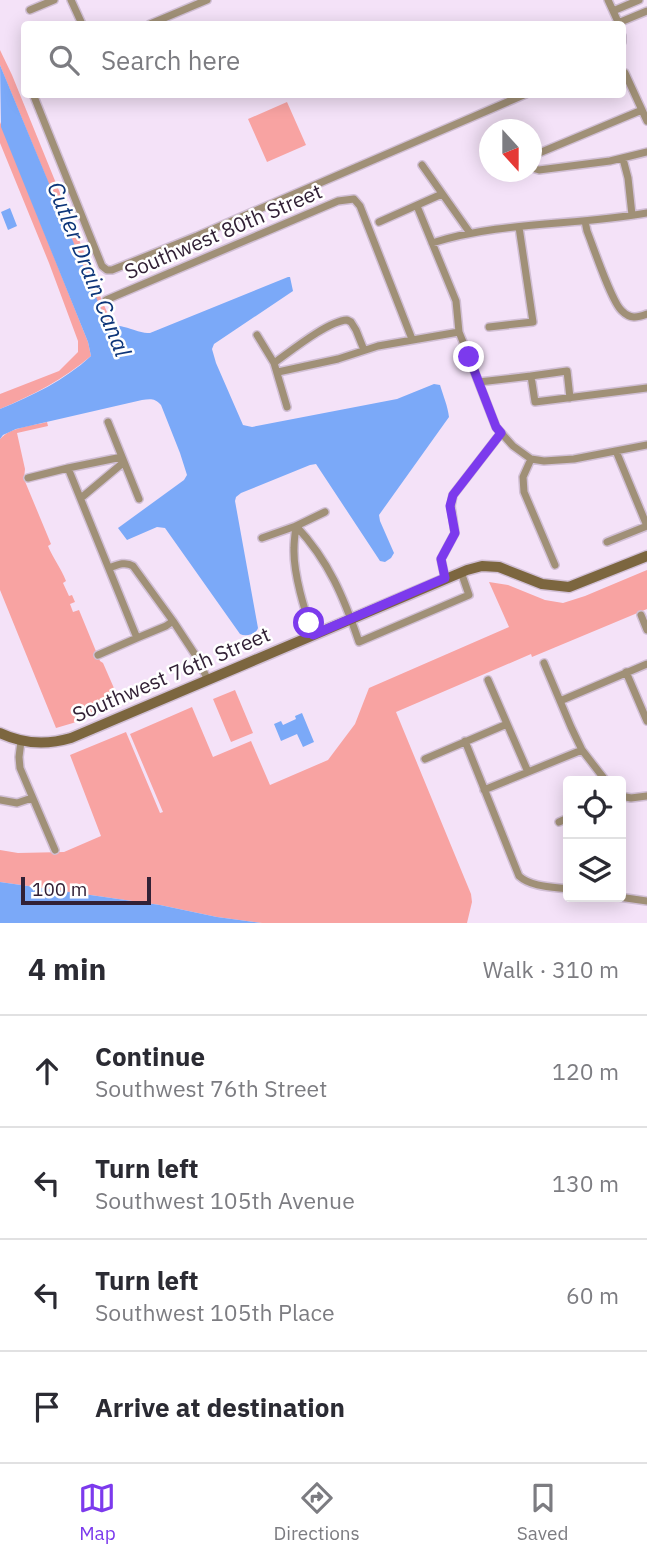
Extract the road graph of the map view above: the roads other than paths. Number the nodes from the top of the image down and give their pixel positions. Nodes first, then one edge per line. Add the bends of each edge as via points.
1 (54, 0) edge
2 (71, 0) edge
3 (207, 0) edge
4 (608, 0) edge
5 (639, 0) edge
6 (30, 10) dead end
7 (613, 11) junction
8 (647, 11) edge
9 (81, 21) edge
10 (157, 21) edge
11 (617, 21) edge
12 (625, 21) edge
13 (626, 75) edge
14 (35, 98) edge
15 (517, 98) edge
16 (642, 110) junction
17 (647, 121) edge
18 (542, 151) edge
19 (647, 152) edge
20 (623, 159) junction
21 (422, 165) dead end
22 (542, 169) edge
23 (442, 194) junction
24 (417, 205) junction
25 (647, 213) edge
26 (632, 215) junction
27 (585, 221) junction
28 (379, 222) dead end
29 (519, 227) junction
30 (470, 233) junction
31 (432, 243) junction
32 (106, 300) dead end
33 (647, 314) edge
34 (489, 327) dead end
35 (460, 332) junction
36 (257, 335) dead end
37 (412, 339) junction
38 (364, 350) junction
39 (274, 363) junction
40 (278, 372) junction
41 (531, 376) junction
42 (479, 382) junction
43 (647, 388) edge
44 (570, 398) junction
45 (287, 407) dead end
46 (108, 422) dead end
47 (501, 433) junction
48 (647, 445) edge
49 (616, 451) junction
50 (123, 459) junction
51 (531, 459) junction
52 (68, 468) junction
53 (28, 478) dead end
54 (81, 498) junction
55 (139, 499) dead end
56 (325, 512) dead end
57 (296, 526) junction
58 (262, 538) dead end
59 (607, 542) dead end
60 (647, 556) edge
61 (555, 565) dead end
62 (109, 568) junction
63 (461, 572) junction
64 (445, 578) junction
65 (641, 615) dead end
66 (351, 618) junction
67 (173, 621) junction
68 (647, 631) edge
69 (313, 635) junction
70 (137, 638) junction
71 (98, 655) dead end
72 (544, 663) dead end
73 (647, 664) edge
74 (626, 672) junction
75 (208, 680) junction
76 (488, 680) dead end
77 (560, 701) junction
78 (647, 721) edge
79 (507, 723) junction
80 (0, 733) edge
81 (21, 741) junction
82 (465, 741) junction
83 (582, 750) junction
84 (425, 759) dead end
85 (528, 772) junction
86 (602, 776) edge
87 (484, 790) junction
88 (647, 796) edge
89 (32, 797) junction
90 (626, 797) edge
91 (0, 800) edge
92 (563, 820) edge
93 (559, 822) dead end
94 (55, 850) dead end
95 (563, 888) edge
96 (626, 898) edge
97 (647, 901) edge

1 - 6 street
2 - 9 street
3 - 10 street
4 - 7 street
5 - 7 street
7 - 11 street
8 - 12 street
13 - 16 street
14 - 15 street via 102,266 112,271
16 - 17 street
16 - 18 street
19 - 20 street
20 - 22 street
20 - 26 street
21 - 23 street
23 - 24 street
23 - 30 street
24 - 28 street
24 - 31 street
25 - 26 street
26 - 27 street
27 - 29 street
27 - 33 street via 619,308 636,318
29 - 30 street
29 - 34 street via 533,322
30 - 31 street
31 - 35 street via 456,301
32 - 37 street, Southwest 80th Street via 338,201 354,199
35 - 37 street
35 - 42 street
36 - 39 street
37 - 38 street
38 - 39 street via 354,326 344,320
38 - 40 street
39 - 40 street
40 - 45 street
41 - 42 street
41 - 44 street via 535,402
41 - 44 street via 567,372
42 - 47 street
43 - 44 street
46 - 50 street
47 - 51 street
47 - 64 street via 453,495 450,506 455,533 441,559
48 - 49 street
49 - 51 street via 565,460
49 - 59 street via 647,526
50 - 52 street
50 - 54 street
50 - 55 street
51 - 61 street via 523,483
52 - 53 street
52 - 54 street
54 - 62 street
56 - 57 street
57 - 58 street
57 - 66 street via 335,579
57 - 69 street via 296,566
60 - 63 street, Southwest 76th Street via 569,587 542,584 493,566
62 - 67 street via 122,563 133,566
62 - 70 street
63 - 64 street, Southwest 76th Street
63 - 66 street via 469,595 359,642
64 - 66 street, Southwest 76th Street
65 - 68 street
66 - 69 street, Southwest 76th Street
67 - 70 street
67 - 75 street
69 - 75 street, Southwest 76th Street
70 - 71 street
72 - 77 street
73 - 74 street
74 - 77 street
74 - 78 street
75 - 81 street, Southwest 76th Street via 71,738
76 - 79 street
77 - 83 street
79 - 82 street
79 - 85 street
80 - 81 street
81 - 89 street via 19,763
82 - 84 street
82 - 87 street
83 - 85 street
83 - 86 street
85 - 87 street
87 - 95 street via 519,876 531,884
88 - 90 street
89 - 91 street via 17,803
89 - 94 street
92 - 93 street
96 - 97 street

